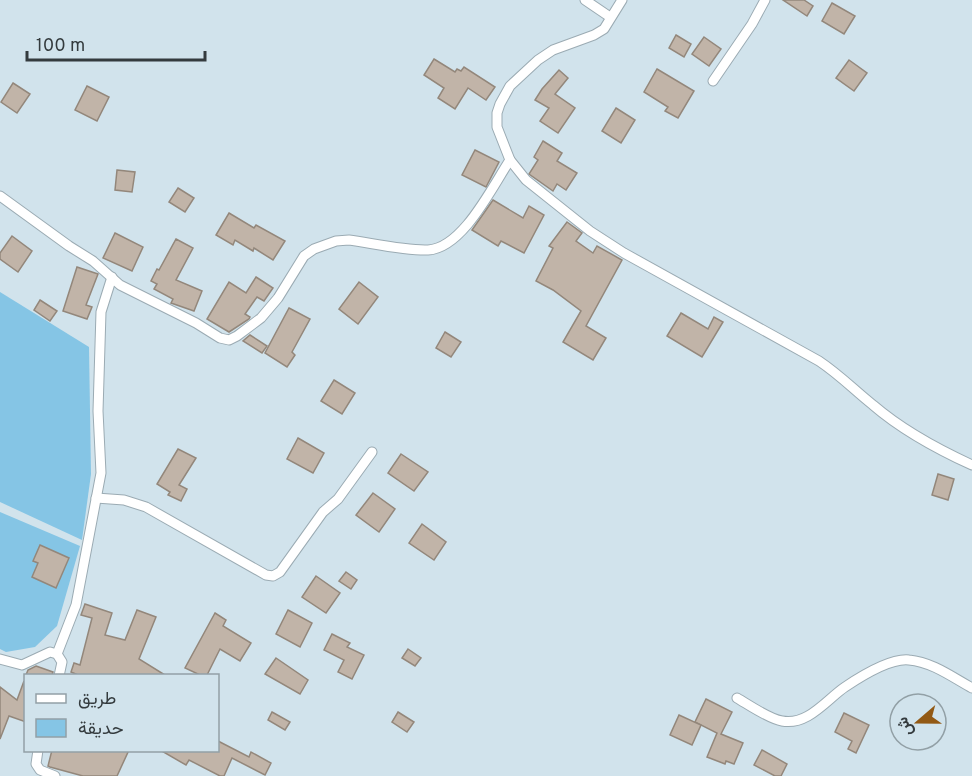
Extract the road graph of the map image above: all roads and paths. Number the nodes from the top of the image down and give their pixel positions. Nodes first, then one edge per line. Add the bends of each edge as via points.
1 (585, 0) edge
2 (622, 0) edge
3 (765, 0) edge
4 (610, 17) junction
5 (713, 81) dead end
6 (510, 160) junction
7 (0, 196) edge
8 (112, 277) junction
9 (372, 452) dead end
10 (972, 465) edge
11 (96, 498) junction
12 (57, 654) junction
13 (0, 659) edge
14 (59, 674) edge
15 (972, 688) edge
16 (737, 698) dead end
17 (38, 752) edge
18 (55, 776) edge

1 - 4 street
2 - 4 street
3 - 5 street
4 - 6 street via 594,35 553,50 510,86 497,114 497,127
6 - 8 street via 467,228 442,247 428,250 349,240 314,249 304,256 261,318 229,340 136,295
6 - 10 street via 526,180 590,231 819,361 896,423
7 - 8 street
8 - 11 street via 101,312 101,473
9 - 11 street via 273,576 231,557 146,507
11 - 12 street via 76,605
12 - 13 street via 50,652 22,665
12 - 14 street via 62,662
15 - 16 street via 928,664 907,659 890,663 845,687 797,721 781,721
17 - 18 street via 36,764 40,770

